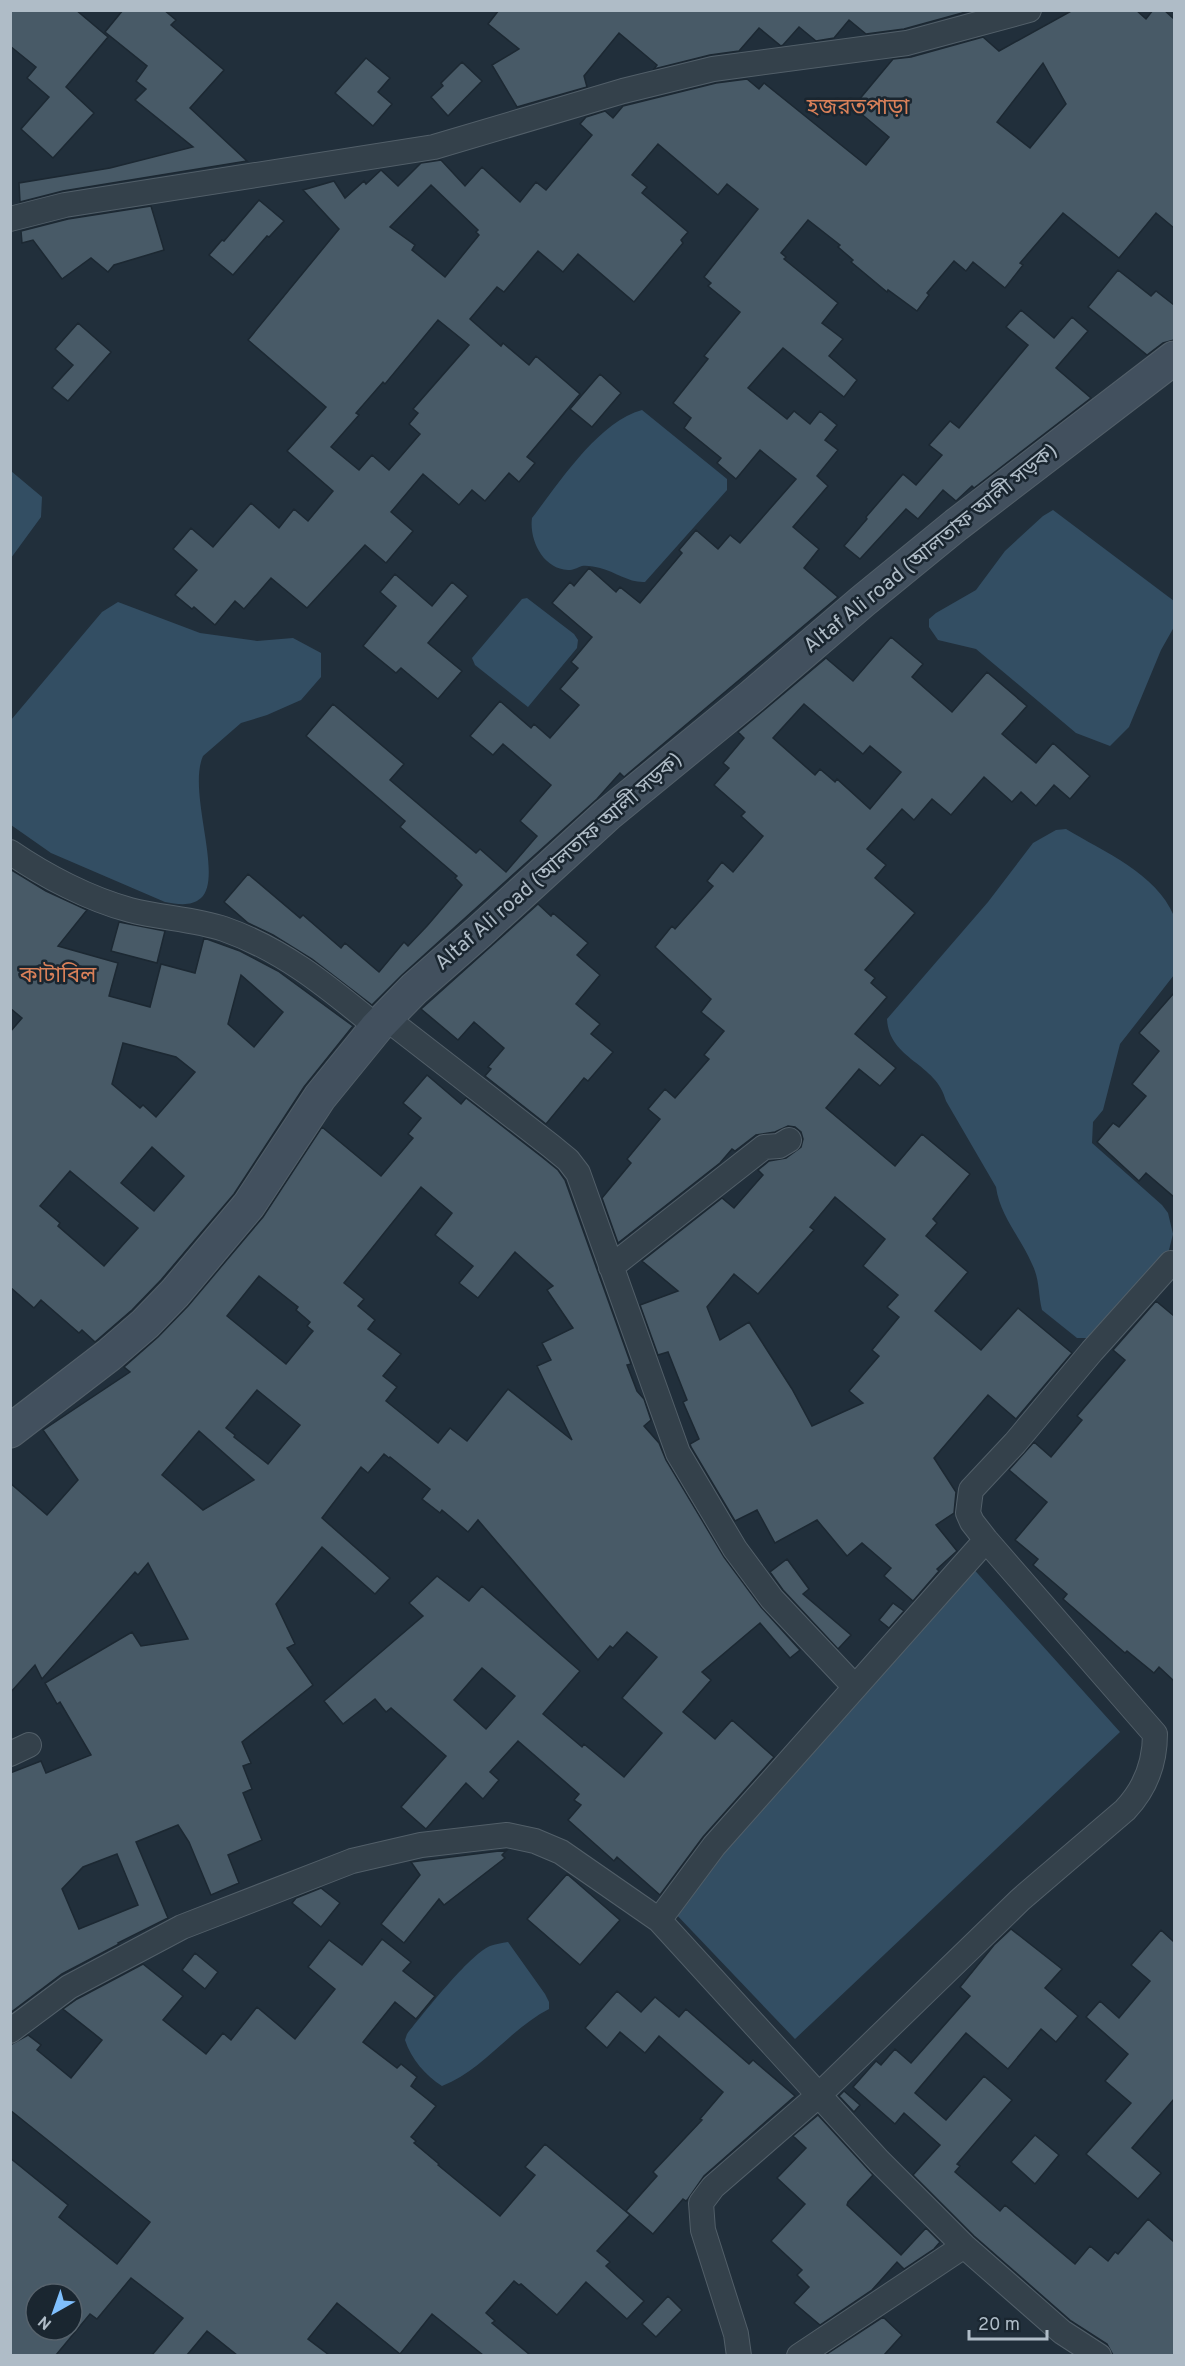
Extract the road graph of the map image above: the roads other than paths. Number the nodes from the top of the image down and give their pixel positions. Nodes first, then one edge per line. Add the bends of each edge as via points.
1 (1029, 10) edge
2 (10, 219) edge
3 (1174, 357) edge
4 (10, 852) edge
5 (382, 1023) junction
6 (789, 1140) dead end
7 (1171, 1263) dead end
8 (611, 1267) junction
9 (10, 1431) edge
10 (987, 1540) junction
11 (855, 1687) junction
12 (659, 1920) junction
13 (10, 2031) edge
14 (820, 2094) junction
15 (964, 2246) junction
16 (739, 2355) edge
17 (799, 2355) edge
18 (1099, 2355) edge

1 - 2 street via 907,43 713,69 623,91 434,147 65,205
3 - 5 main road, Altaf Ali road (আলতাফ আলী সড়ক) via 956,525 624,800 414,989
4 - 5 street via 100,900 129,910 222,928 267,946
5 - 8 street via 568,1160 578,1173
5 - 9 main road, Altaf Ali road (আলতাফ আলী সড়ক) via 320,1097 249,1205 175,1293 136,1332
6 - 8 street via 779,1146 764,1147
7 - 10 street via 972,1490 968,1513
8 - 11 street via 678,1453 735,1549 772,1599
10 - 11 street
10 - 14 street via 1155,1734 1151,1767 1137,1796 1125,1810 1020,1900
11 - 12 street via 714,1846
12 - 13 street via 561,1852 535,1841 507,1835 421,1845 352,1861 182,1927 69,1987
12 - 14 street
14 - 15 street via 879,2161
14 - 16 street via 713,2187 701,2203 703,2230
15 - 17 street
15 - 18 street via 1062,2332

